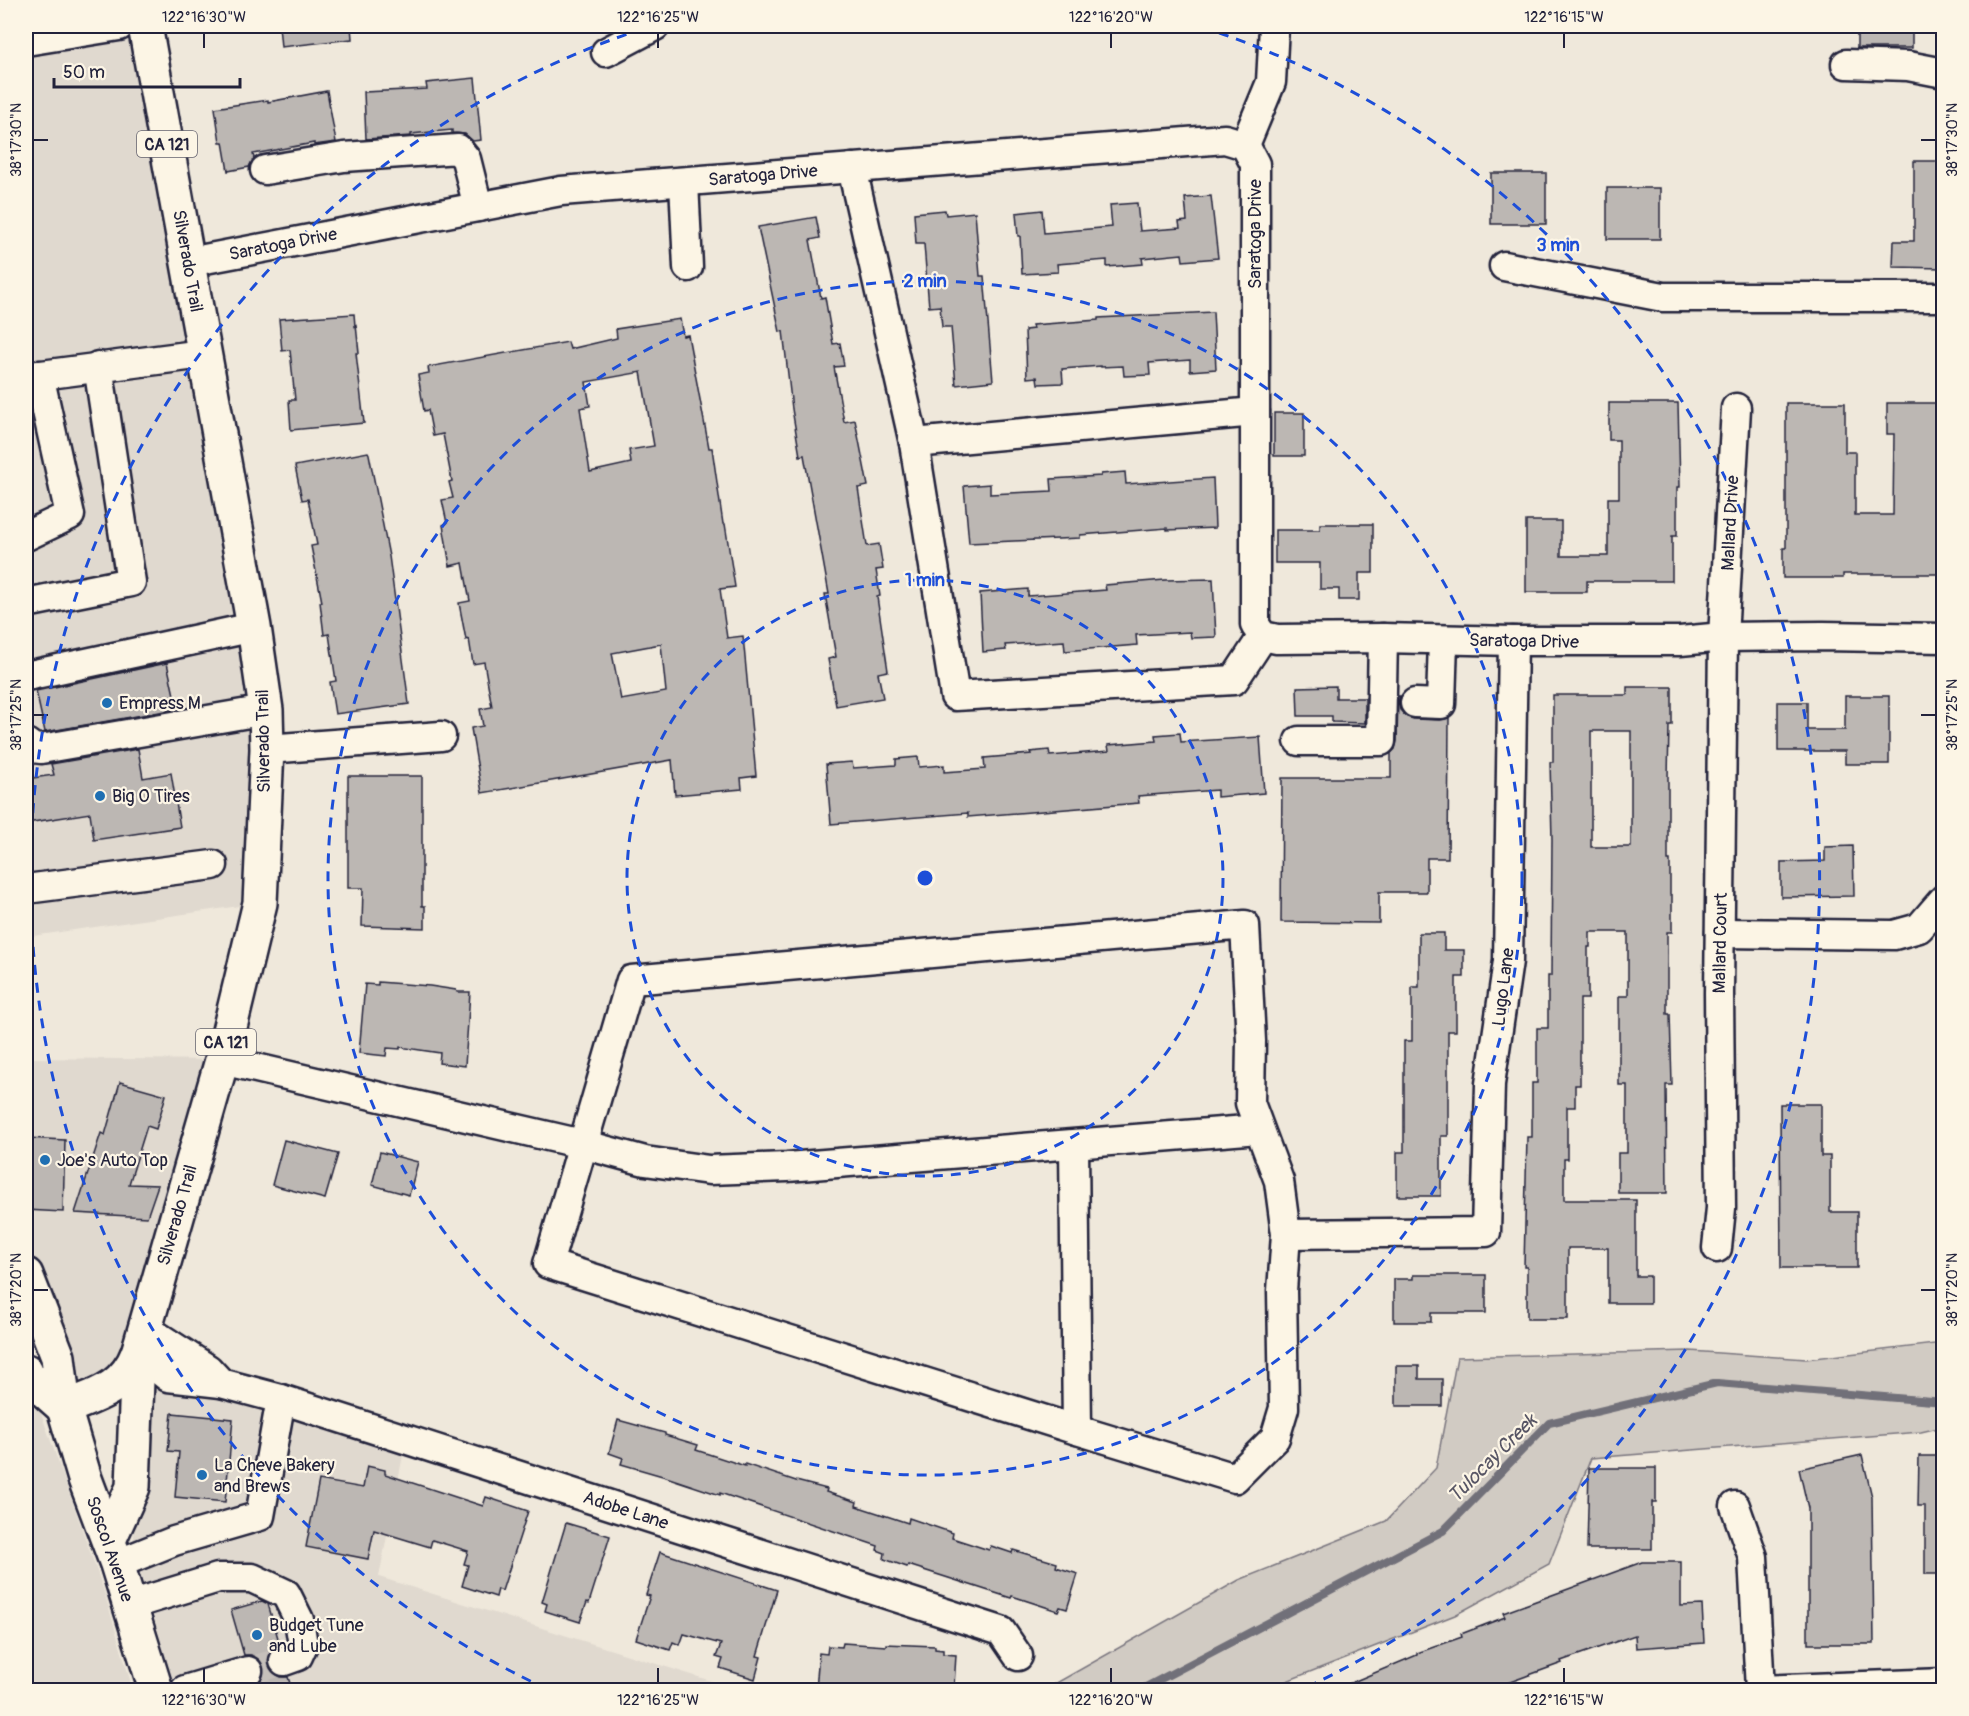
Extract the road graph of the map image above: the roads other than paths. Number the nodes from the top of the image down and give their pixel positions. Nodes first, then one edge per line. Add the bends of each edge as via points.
1 (119, 26) edge
2 (146, 26) edge
3 (655, 26) edge
4 (1274, 26) edge
5 (26, 41) edge
6 (606, 52) dead end
7 (1846, 64) dead end
8 (1944, 74) edge
9 (1245, 145) junction
10 (852, 168) junction
11 (265, 170) dead end
12 (684, 182) junction
13 (478, 207) junction
14 (189, 262) junction
15 (1504, 266) dead end
16 (688, 267) dead end
17 (1944, 297) edge
18 (203, 354) junction
19 (98, 366) junction
20 (32, 376) edge
21 (1736, 408) dead end
22 (1255, 412) junction
23 (914, 443) junction
24 (26, 536) edge
25 (26, 603) edge
26 (254, 627) junction
27 (1263, 636) junction
28 (1723, 637) junction
29 (1383, 638) junction
30 (1944, 638) edge
31 (1443, 640) junction
32 (1513, 641) junction
33 (26, 676) edge
34 (1396, 703) junction
35 (266, 710) junction
36 (441, 736) dead end
37 (1299, 741) dead end
38 (26, 743) edge
39 (267, 749) junction
40 (213, 865) dead end
41 (26, 889) edge
42 (1944, 899) edge
43 (1720, 933) junction
44 (222, 1060) junction
45 (1259, 1129) junction
46 (582, 1144) junction
47 (1074, 1144) junction
48 (1286, 1234) junction
49 (1717, 1248) dead end
50 (26, 1275) edge
51 (141, 1340) junction
52 (26, 1371) edge
53 (281, 1399) junction
54 (64, 1408) junction
55 (1077, 1430) junction
56 (1735, 1506) dead end
57 (113, 1552) junction
58 (130, 1605) junction
59 (1018, 1656) dead end
60 (284, 1660) tunnel mouth
61 (248, 1671) tunnel mouth
62 (1944, 1683) edge
63 (156, 1690) edge
64 (185, 1690) edge
65 (1759, 1690) edge

1 - 5 street
2 - 14 main road, Silverado Trail / CA 121
3 - 6 street
4 - 9 street via 1271,81
7 - 8 street via 1908,66
9 - 10 street, Saratoga Drive via 1225,140
9 - 22 street, Saratoga Drive via 1255,164
10 - 12 street, Saratoga Drive
10 - 23 street
11 - 13 street via 344,157 458,149 466,159
12 - 13 street, Saratoga Drive via 561,191
12 - 16 street
13 - 14 street, Saratoga Drive
14 - 18 main road, Silverado Trail / CA 121
15 - 17 street via 1663,297
18 - 19 street
18 - 26 main road, Silverado Trail / CA 121
19 - 20 street
19 - 25 street via 131,582
20 - 24 street via 70,515
21 - 28 street, Mallard Drive
22 - 23 street
22 - 27 street, Saratoga Drive via 1255,625
23 - 27 street via 955,696 1234,680
26 - 33 street
26 - 35 main road, Silverado Trail / CA 121
27 - 29 street, Saratoga Drive
28 - 30 street, Saratoga Drive
28 - 32 street, Saratoga Drive via 1680,641
28 - 43 street, Mallard Court
29 - 31 street, Saratoga Drive
29 - 34 street
31 - 32 street, Saratoga Drive
31 - 34 street via 1441,704
32 - 48 street, Lugo Lane via 1508,961 1490,1084 1486,1232
34 - 37 street via 1381,741
35 - 38 street via 41,749
35 - 39 main road, Silverado Trail / CA 121
36 - 39 street
39 - 44 main road, Silverado Trail / CA 121 via 260,903
40 - 41 street
42 - 43 street via 1919,928 1894,935
43 - 49 street, Mallard Court via 1721,1208
44 - 46 street
44 - 51 main road, Silverado Trail / CA 121
45 - 46 street via 1250,1103 1245,925 631,980
45 - 47 street
45 - 48 street via 1279,1181
46 - 47 street via 645,1161 709,1170
46 - 55 street via 548,1264
47 - 55 street
48 - 55 street via 1282,1291 1284,1408 1275,1438 1235,1478
50 - 54 main road, Soscol Avenue via 58,1357
51 - 53 street, Adobe Lane via 168,1377 221,1383
51 - 54 main road, Silverado Trail / CA 121 via 132,1368 119,1382 103,1393
51 - 57 main road via 133,1487
52 - 54 main road
53 - 57 street via 260,1516 174,1541
53 - 59 street, Adobe Lane via 1001,1631
54 - 57 main road, Soscol Avenue
56 - 65 street via 1753,1557
57 - 58 main road, Soscol Avenue
58 - 60 street via 218,1578 252,1578 286,1594 299,1620 303,1645 298,1656
58 - 63 main road, Soscol Avenue
61 - 64 street
62 - 65 street

